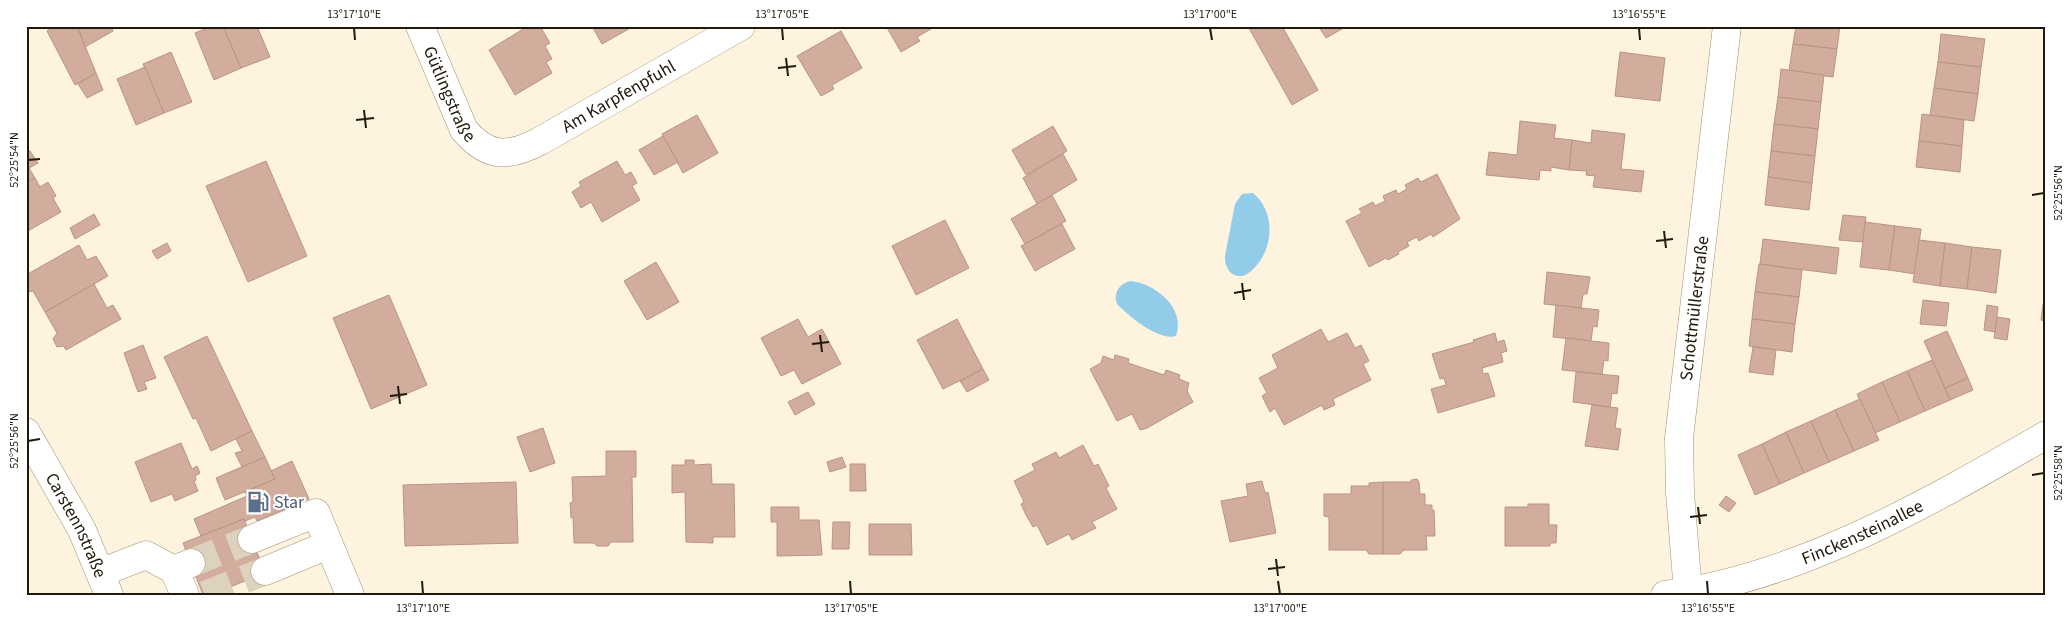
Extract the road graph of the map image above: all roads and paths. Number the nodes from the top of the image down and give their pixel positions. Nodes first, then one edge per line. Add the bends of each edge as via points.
1 (420, 26) edge
2 (741, 26) edge
3 (1727, 26) edge
4 (490, 152) joint
5 (26, 432) edge
6 (2046, 435) edge
7 (252, 539) tunnel mouth
8 (328, 545) junction
9 (265, 571) tunnel mouth
10 (104, 584) edge
11 (1677, 593) edge
12 (185, 595) edge
13 (350, 595) edge

1 - 4 street, Gütlingstraße via 464,130
2 - 4 street, Am Karpfenpfuhl via 540,141 511,152
3 - 11 street, Schottmüllerstraße via 1679,438
5 - 10 street, Carstennstraße via 82,530
6 - 11 street, Finckensteinallee via 1926,502 1837,544 1751,577
7 - 8 street via 316,513
8 - 9 street
8 - 13 street
10 - 12 street via 146,555 183,567

